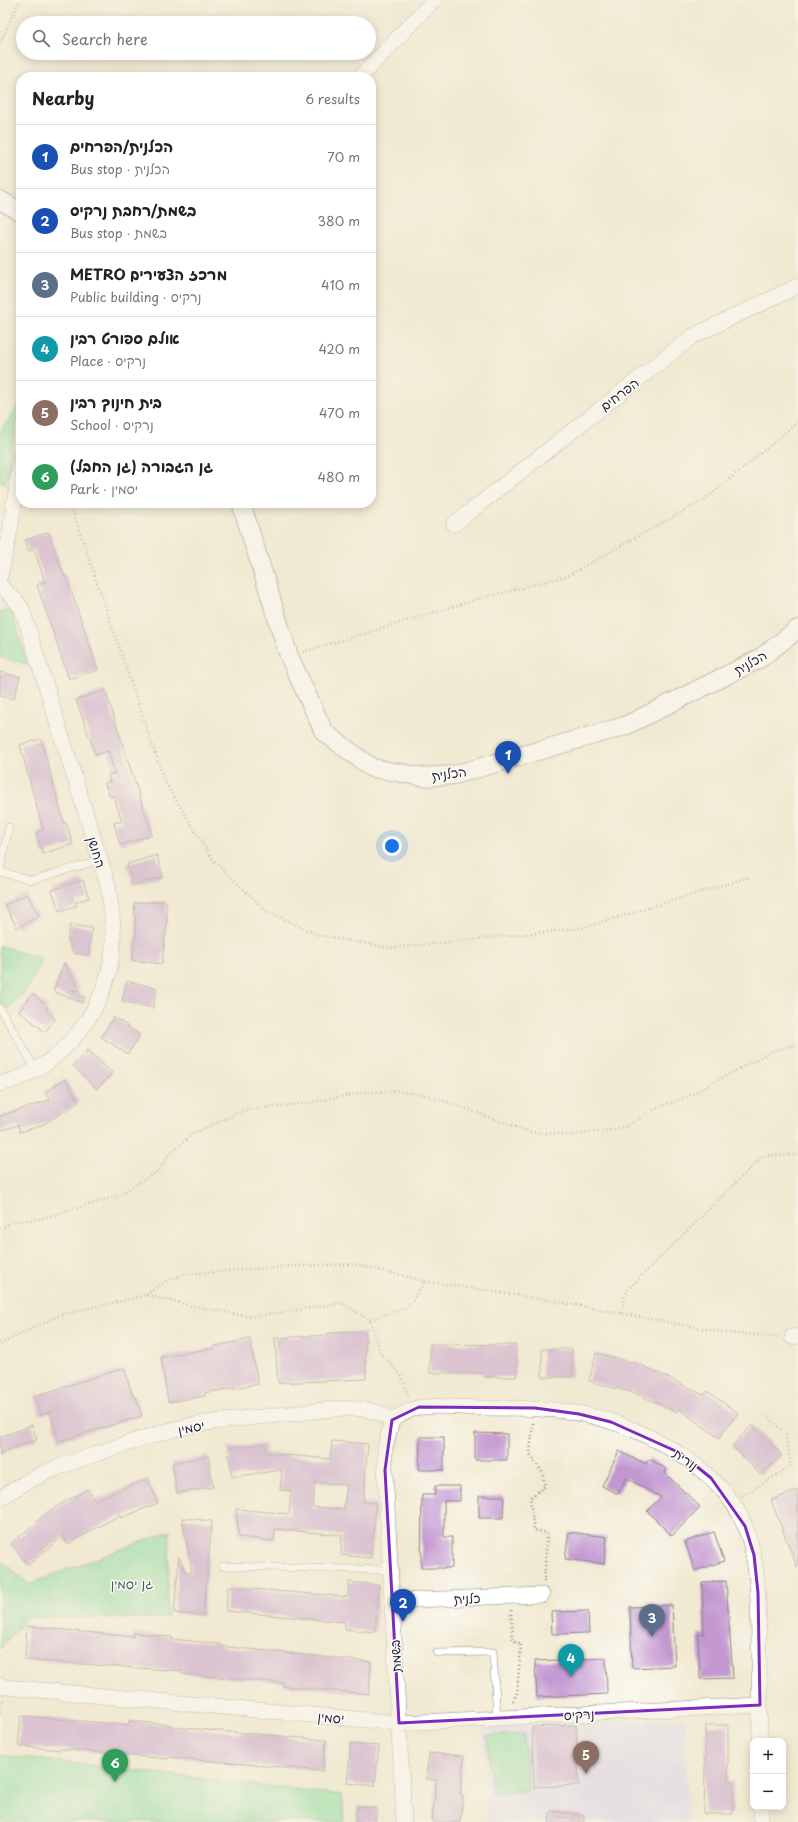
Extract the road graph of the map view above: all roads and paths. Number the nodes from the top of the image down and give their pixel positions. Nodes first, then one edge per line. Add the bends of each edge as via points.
1 (20, 0) edge
2 (434, 0) edge
3 (0, 44) edge
4 (365, 72) edge
5 (0, 200) edge
6 (16, 209) edge
7 (798, 286) edge
8 (798, 422) edge
9 (16, 492) edge
10 (72, 508) edge
11 (243, 508) edge
12 (454, 524) dead end
13 (0, 576) edge
14 (0, 585) edge
15 (798, 629) edge
16 (289, 656) junction
17 (10, 827) dead end
18 (100, 860) junction
19 (0, 869) edge
20 (0, 872) edge
21 (750, 877) dead end
22 (0, 1008) edge
23 (798, 1044) edge
24 (36, 1070) junction
25 (0, 1084) edge
26 (798, 1155) edge
27 (0, 1228) edge
28 (425, 1281) junction
29 (146, 1295) junction
30 (621, 1313) junction
31 (370, 1320) junction
32 (772, 1336) dead end
33 (0, 1344) edge
34 (535, 1408) junction
35 (413, 1410) junction
36 (767, 1415) dead end
37 (392, 1420) junction
38 (0, 1499) edge
39 (732, 1502) junction
40 (223, 1566) dead end
41 (390, 1570) junction
42 (542, 1594) joint
43 (510, 1596) junction
44 (392, 1600) junction
45 (437, 1653) dead end
46 (0, 1685) edge
47 (760, 1705) junction
48 (501, 1718) junction
49 (399, 1723) junction
50 (760, 1738) edge
51 (761, 1810) edge
52 (404, 1822) edge
53 (761, 1822) edge

1 - 3 path
2 - 4 street
5 - 6 street
7 - 12 street, הפרחים via 693,336
8 - 16 path via 707,498 567,576 475,600
9 - 13 street
10 - 21 path via 165,782 213,860 265,910 318,935 391,948 582,928
11 - 16 street, הכלנית
14 - 18 street, החושן via 22,609
15 - 16 street, הכלנית via 759,659 625,726 454,775 424,777 372,768 324,732
17 - 19 lane
18 - 20 lane via 32,880
18 - 24 street, החושן via 108,885 113,922 113,946 103,991 94,1010 66,1046 53,1059
22 - 24 lane
23 - 27 path via 772,1051 693,1094 655,1108 627,1126 571,1135 530,1132 430,1096 398,1091 365,1092 309,1104 244,1110 192,1134 168,1156 159,1170 118,1196
24 - 25 street, החושן
26 - 30 path via 763,1156 627,1290
28 - 29 path via 354,1264 295,1266 184,1274 166,1281
28 - 30 path via 554,1300
28 - 31 path via 409,1306
29 - 31 path via 250,1317 342,1303
29 - 33 path via 60,1315
30 - 32 path via 727,1333
31 - 35 path via 381,1354 400,1374
34 - 35 street, נורית
34 - 39 street, נורית via 579,1414 647,1436 680,1453 710,1478
34 - 42 path via 530,1454 542,1472 545,1486 530,1498 534,1530 548,1533
35 - 37 street, נורית
36 - 39 path via 786,1435 791,1466
37 - 38 street, יסמין via 384,1414 367,1409 342,1409 195,1425 139,1439 75,1460 37,1476
37 - 41 street, בשמת via 385,1448
39 - 47 street, נורית via 745,1526 754,1555 758,1593
40 - 41 lane
41 - 44 street, בשמת
42 - 43 street, כלנית
43 - 44 street, כלנית
43 - 48 path via 513,1640 521,1644 517,1692
44 - 49 street, בשמת
45 - 48 lane via 493,1652
46 - 49 street, יסמין
47 - 48 street, נרקיס
47 - 50 street, נורית
48 - 49 street, נרקיס
49 - 52 street, בשמת
51 - 53 street

